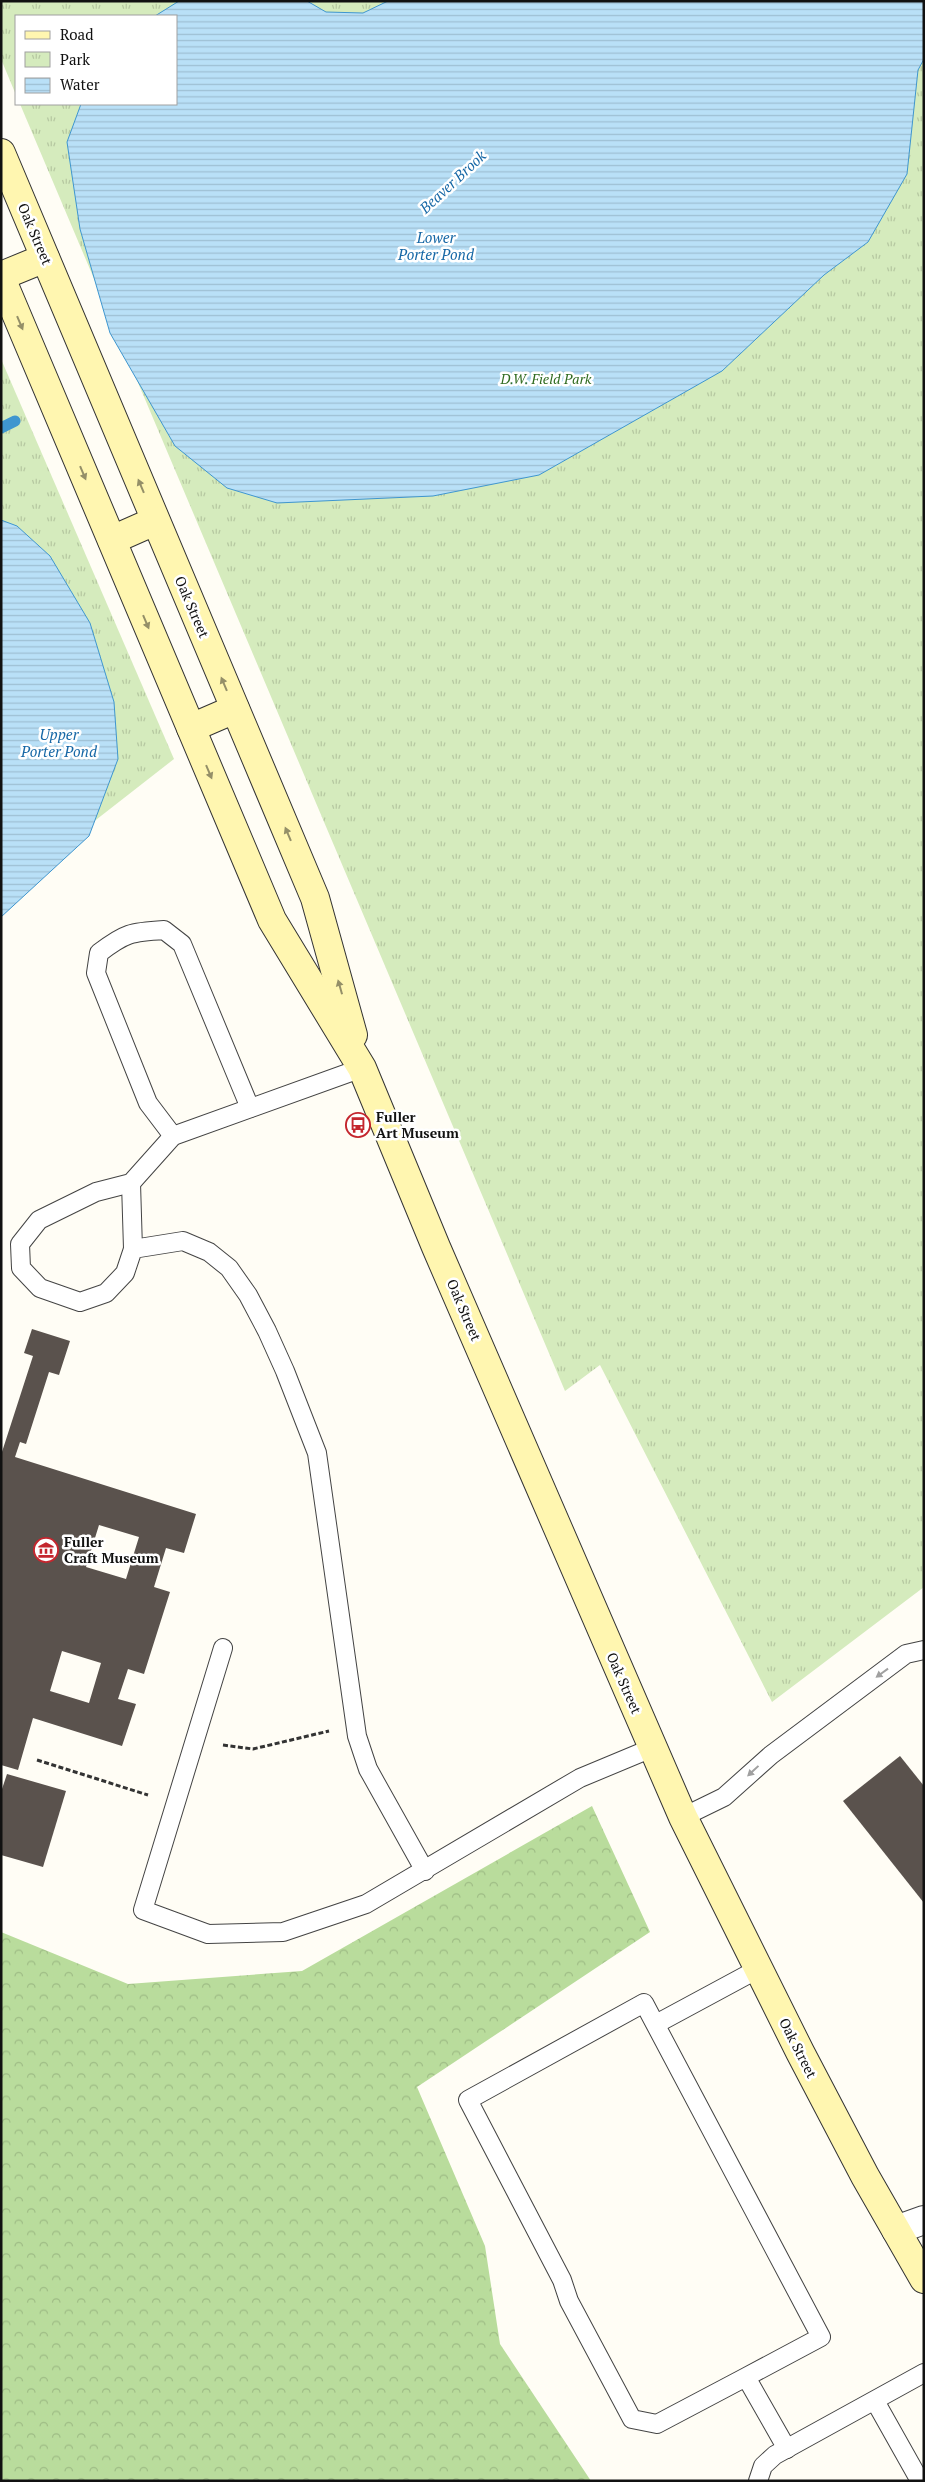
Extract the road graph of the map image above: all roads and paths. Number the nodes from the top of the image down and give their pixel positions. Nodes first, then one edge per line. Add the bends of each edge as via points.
1 (1, 153) edge
2 (45, 258) junction
3 (1, 277) edge
4 (155, 521) junction
5 (112, 540) junction
6 (235, 710) junction
7 (191, 728) junction
8 (362, 1068) junction
9 (250, 1108) junction
10 (173, 1136) junction
11 (132, 1183) junction
12 (133, 1249) junction
13 (223, 1648) dead end
14 (924, 1650) edge
15 (311, 1734) dead end
16 (215, 1744) dead end
17 (652, 1748) junction
18 (37, 1760) dead end
19 (175, 1803) junction
20 (683, 1818) junction
21 (425, 1871) junction
22 (758, 1969) junction
23 (656, 2024) junction
24 (924, 2220) edge
25 (896, 2230) junction
26 (924, 2279) edge
27 (924, 2372) edge
28 (746, 2378) junction
29 (875, 2401) junction
30 (787, 2449) junction
31 (758, 2481) edge
32 (920, 2481) edge

1 - 2 main road, Oak Street
2 - 3 main road
4 -> 2 main road, Oak Street
3 -> 5 main road, Oak Street
4 - 5 main road
6 -> 4 main road, Oak Street
5 -> 7 main road, Oak Street
6 - 7 main road
8 -> 6 main road, Oak Street via 315,898
7 -> 8 main road, Oak Street via 272,920
8 - 9 lane
8 - 17 main road, Oak Street
9 - 10 lane
9 - 10 lane via 182,944 164,930 134,932 99,953 96,973 148,1103
10 - 11 lane
11 - 12 lane
11 - 12 lane via 96,1192 39,1220 20,1244 21,1268 40,1288 80,1302 106,1293 124,1273
12 - 21 lane via 182,1241 209,1252 229,1268 267,1331 316,1453 357,1736 368,1769
13 - 19 lane
14 -> 20 lane via 906,1654 779,1749 724,1797
15 - 16 path via 253,1749
17 - 20 main road, Oak Street
17 - 21 lane via 580,1778
18 - 19 path
19 - 21 lane via 143,1910 208,1934 283,1932 366,1904
20 - 22 main road, Oak Street
22 - 23 lane
22 - 25 main road, Oak Street
23 - 28 lane via 821,2337
23 - 28 lane via 644,2003 468,2100 632,2419 658,2424
24 - 25 street
25 - 26 main road, Oak Street
27 - 29 lane
28 - 30 lane
29 - 30 lane
29 - 32 lane
30 - 31 lane via 763,2466

